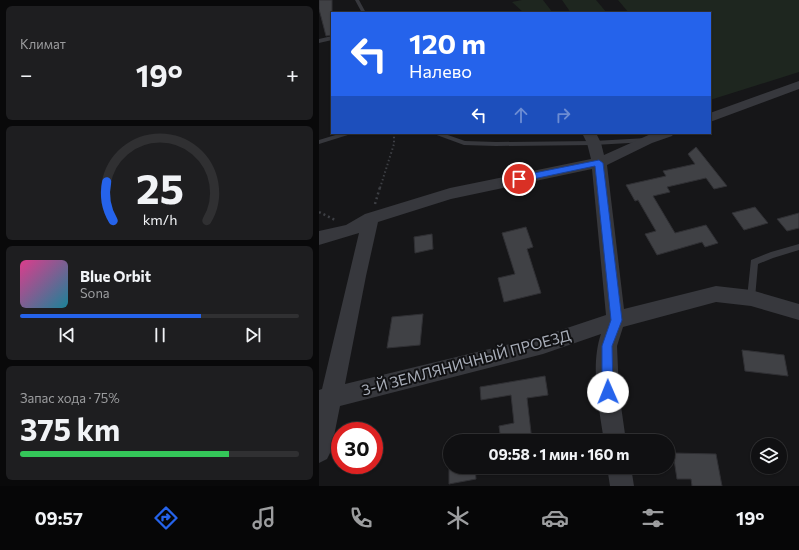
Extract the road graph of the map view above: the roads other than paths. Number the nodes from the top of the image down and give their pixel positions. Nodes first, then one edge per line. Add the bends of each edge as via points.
1 (357, 0) edge
2 (363, 12) edge
3 (331, 38) edge
4 (319, 40) edge
5 (799, 86) edge
6 (711, 118) edge
7 (346, 134) edge
8 (439, 134) edge
9 (664, 134) edge
10 (591, 138) edge
11 (647, 140) junction
12 (319, 142) edge
13 (599, 163) junction
14 (371, 218) junction
15 (319, 238) edge
16 (799, 247) edge
17 (751, 298) junction
18 (799, 312) edge
19 (616, 320) junction
20 (326, 399) edge
21 (614, 434) edge
22 (319, 451) edge
23 (620, 474) edge
24 (623, 486) edge

1 - 2 lane
3 - 4 lane
5 - 6 street
7 - 12 lane
8 - 10 lane via 464,143 496,144
9 - 11 street
10 - 11 lane via 615,141
10 - 13 street
11 - 13 street
13 - 14 street via 450,194
13 - 19 street
14 - 15 street via 351,230
14 - 20 street
16 - 17 lane via 754,262
17 - 18 street, 3-Й ЗЕМЛЯНИЧНЫЙ ПРОЕЗД
17 - 19 street, 3-Й ЗЕМЛЯНИЧНЫЙ ПРОЕЗД via 716,294
19 - 20 street, 3-Й ЗЕМЛЯНИЧНЫЙ ПРОЕЗД via 543,345
19 - 21 street via 607,346 608,392
20 - 22 street
23 - 24 street

